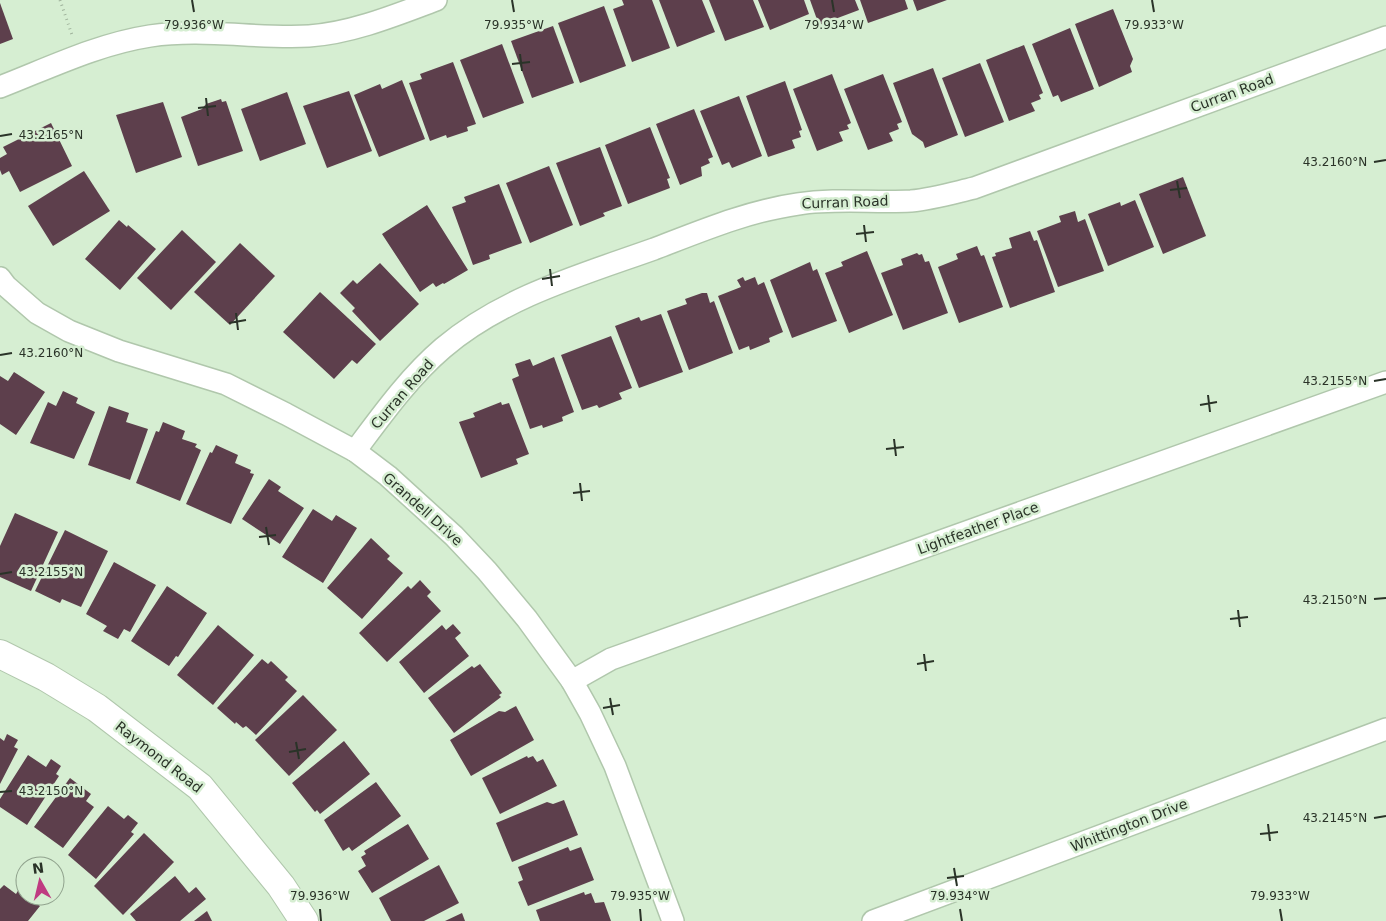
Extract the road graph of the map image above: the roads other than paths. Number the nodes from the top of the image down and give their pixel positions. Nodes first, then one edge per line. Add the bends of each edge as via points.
1 (436, 0) edge
2 (1386, 37) edge
3 (0, 87) edge
4 (0, 278) edge
5 (1386, 382) edge
6 (355, 451) junction
7 (0, 654) edge
8 (572, 681) junction
9 (1386, 728) edge
10 (304, 921) edge
11 (673, 921) edge
12 (873, 921) edge

1 - 3 street via 371,23 312,36 182,33 150,36 79,56
2 - 6 street, Curran Road via 974,188 911,200 830,200 765,210 561,282 490,316 443,348 401,391
4 - 6 street, Grandell Drive via 37,313 69,331 119,351 226,384
5 - 8 street, Lightfeather Place via 611,659
6 - 8 street, Grandell Drive via 388,476 471,553 527,618
7 - 10 street, Raymond Road via 97,708 200,787 281,886
8 - 11 street, Grandell Drive via 615,766
9 - 12 street, Whittington Drive

